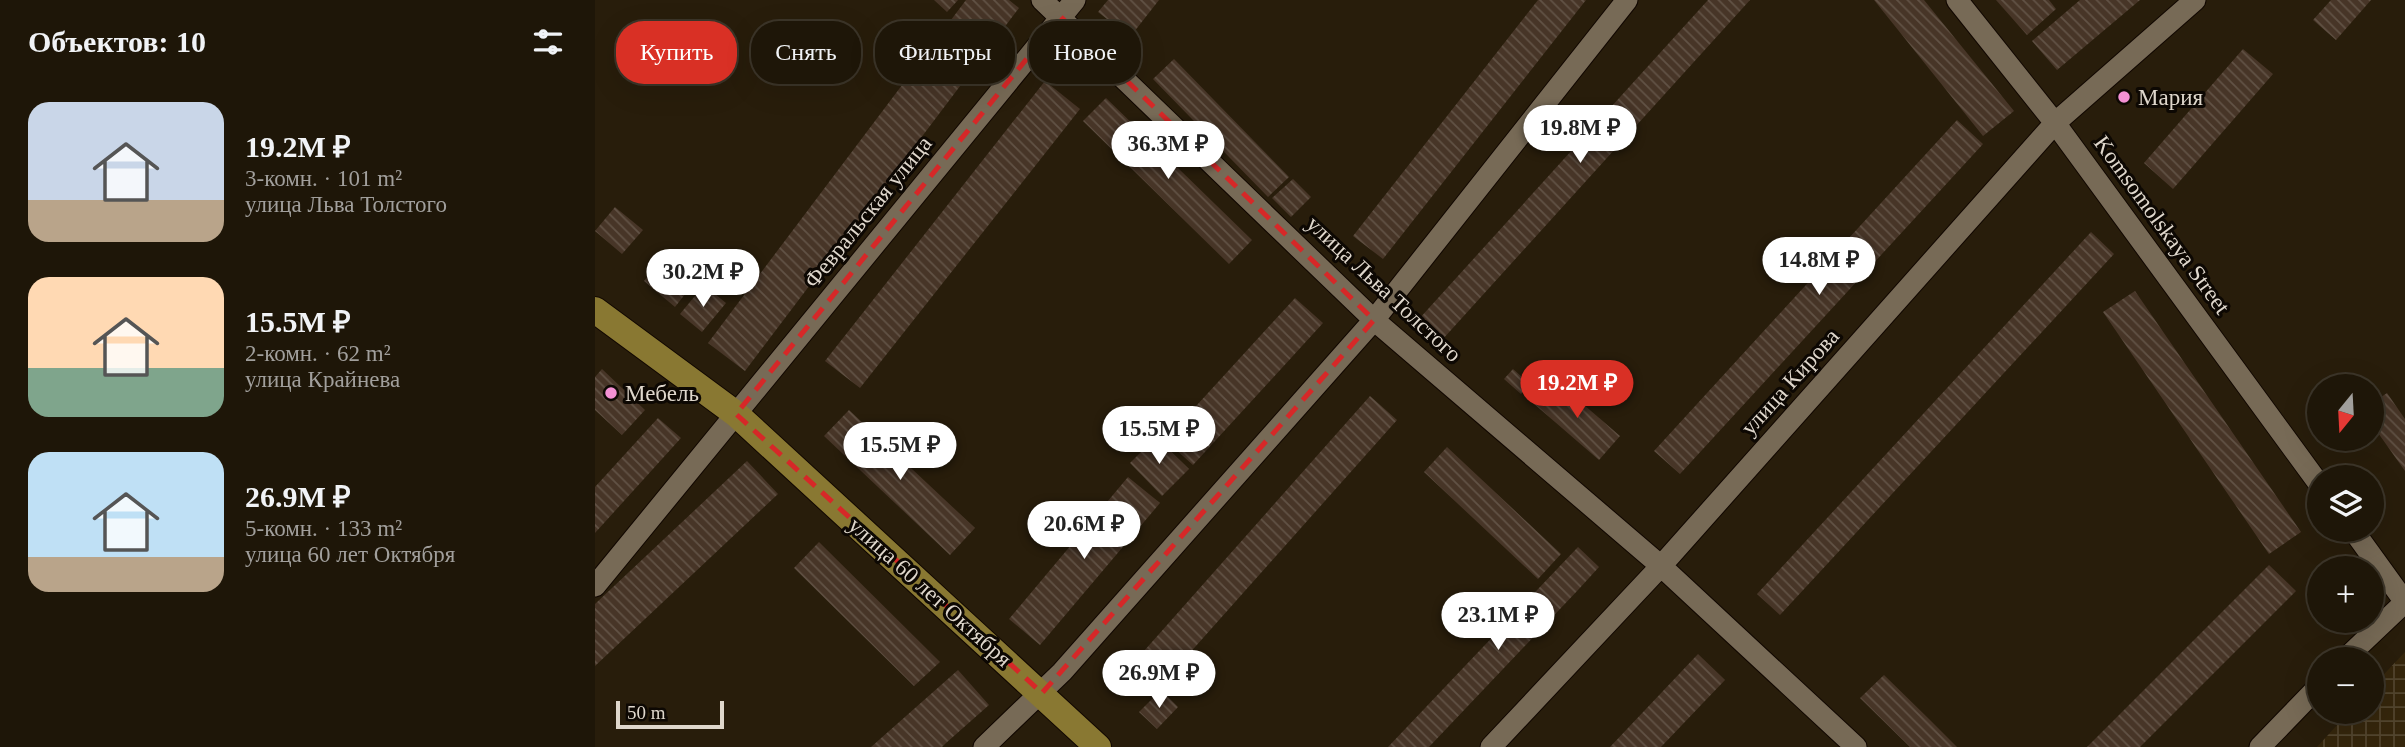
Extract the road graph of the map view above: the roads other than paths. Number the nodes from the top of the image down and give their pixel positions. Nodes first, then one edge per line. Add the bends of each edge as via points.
1 (1042, 0) edge
2 (1075, 0) edge
3 (1627, 0) edge
4 (1957, 0) edge
5 (2195, 0) edge
6 (1061, 18) junction
7 (2055, 123) junction
8 (595, 310) edge
9 (1374, 320) junction
10 (736, 414) junction
11 (2307, 468) edge
12 (2362, 542) edge
13 (1661, 566) junction
14 (595, 586) edge
15 (2405, 602) edge
16 (2358, 647) edge
17 (1042, 693) junction
18 (2307, 698) edge
19 (984, 747) edge
20 (1098, 747) edge
21 (1491, 747) edge
22 (1856, 747) edge
23 (2260, 747) edge

1 - 6 street, улица Льва Толстого
2 - 6 street, Февральская улица
3 - 9 street
4 - 7 street, Komsomolskaya Street
5 - 7 street, улица Кирова
6 - 9 street, улица Льва Толстого
6 - 10 street, Февральская улица
7 - 11 street, Komsomolskaya Street
7 - 13 street, улица Кирова
8 - 10 main road, улица 60 лет Октября
9 - 13 street, улица Льва Толстого
9 - 17 street
10 - 14 street, Февральская улица
10 - 17 main road, улица 60 лет Октября
12 - 15 street
13 - 21 street, улица Кирова
13 - 22 street, улица Льва Толстого
15 - 16 street
17 - 19 street
17 - 20 main road, улица 60 лет Октября
18 - 23 street

